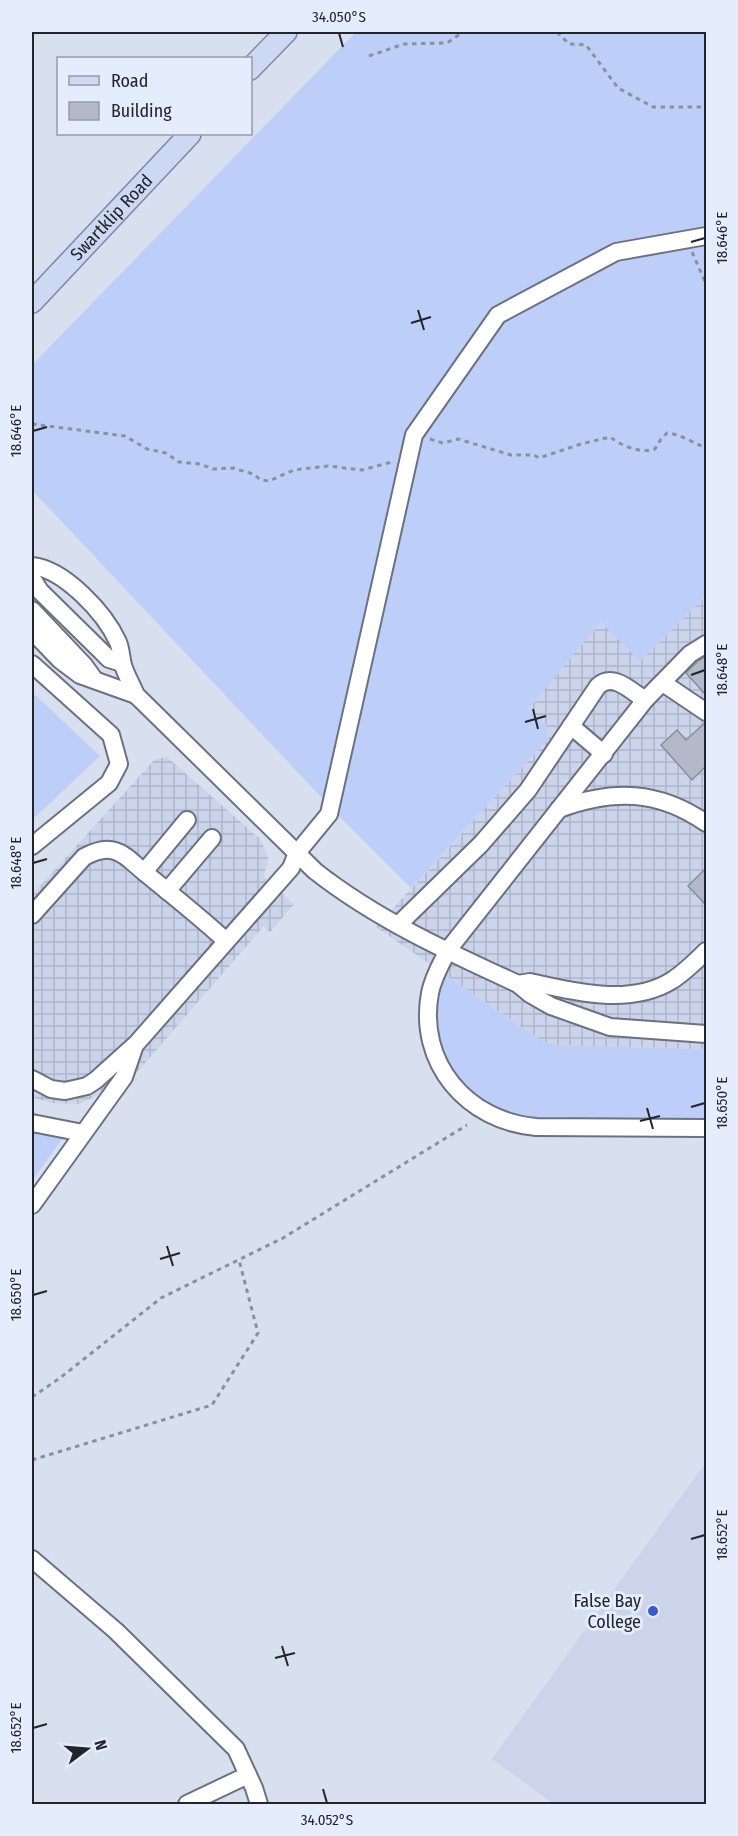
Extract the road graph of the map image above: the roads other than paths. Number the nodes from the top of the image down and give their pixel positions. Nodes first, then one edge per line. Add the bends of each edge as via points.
1 (286, 32) edge
2 (252, 67) edge
3 (189, 135) edge
4 (706, 236) edge
5 (34, 292) edge
6 (32, 566) edge
7 (32, 578) edge
8 (32, 610) edge
9 (32, 631) edge
10 (706, 644) edge
11 (123, 663) junction
12 (32, 664) edge
13 (95, 679) junction
14 (663, 683) junction
15 (136, 695) junction
16 (645, 700) junction
17 (706, 712) edge
18 (572, 726) junction
19 (604, 754) junction
20 (557, 810) junction
21 (187, 820) dead end
22 (706, 823) edge
23 (212, 838) dead end
24 (32, 846) edge
25 (297, 853) junction
26 (144, 872) junction
27 (167, 891) junction
28 (32, 915) edge
29 (398, 925) junction
30 (226, 941) junction
31 (448, 950) junction
32 (706, 951) edge
33 (518, 984) junction
34 (706, 1034) edge
35 (136, 1044) junction
36 (32, 1079) edge
37 (32, 1123) edge
38 (706, 1128) edge
39 (83, 1133) junction
40 (32, 1205) edge
41 (32, 1559) edge
42 (248, 1775) junction
43 (187, 1804) edge
44 (259, 1804) edge

1 - 2 main road
3 - 5 main road, Swartklip Road
4 - 25 street via 616,252 498,315 414,435 329,814
6 - 11 street via 42,567 64,580 93,606 117,639
7 - 11 street via 40,591 102,652
8 - 13 street
9 - 13 street via 71,669
10 - 14 street via 690,654
11 - 15 street
12 - 24 street via 111,735 119,765 109,783
13 - 15 street
14 - 16 street
14 - 17 street
15 - 25 street
16 - 18 street via 614,680 603,681
16 - 19 street
18 - 19 street
18 - 29 street via 528,790 481,844
19 - 20 street
20 - 22 street via 594,798 628,795 671,803
20 - 31 street
21 - 26 street
23 - 27 street
25 - 29 street via 338,888
25 - 30 street via 291,868
26 - 27 street
26 - 28 street via 116,851 94,852 84,857
27 - 30 street
29 - 31 street
30 - 35 street
31 - 33 street
31 - 38 street via 430,992 429,1033 444,1072 476,1107 510,1123 536,1127
32 - 33 street via 670,981 636,993 604,994 530,982
33 - 34 street via 551,1006 610,1027
35 - 36 street via 96,1080 76,1090 51,1089
35 - 39 street via 124,1077
37 - 39 street
39 - 40 street
41 - 42 street via 116,1631 212,1725 236,1749
42 - 43 street
42 - 44 street

